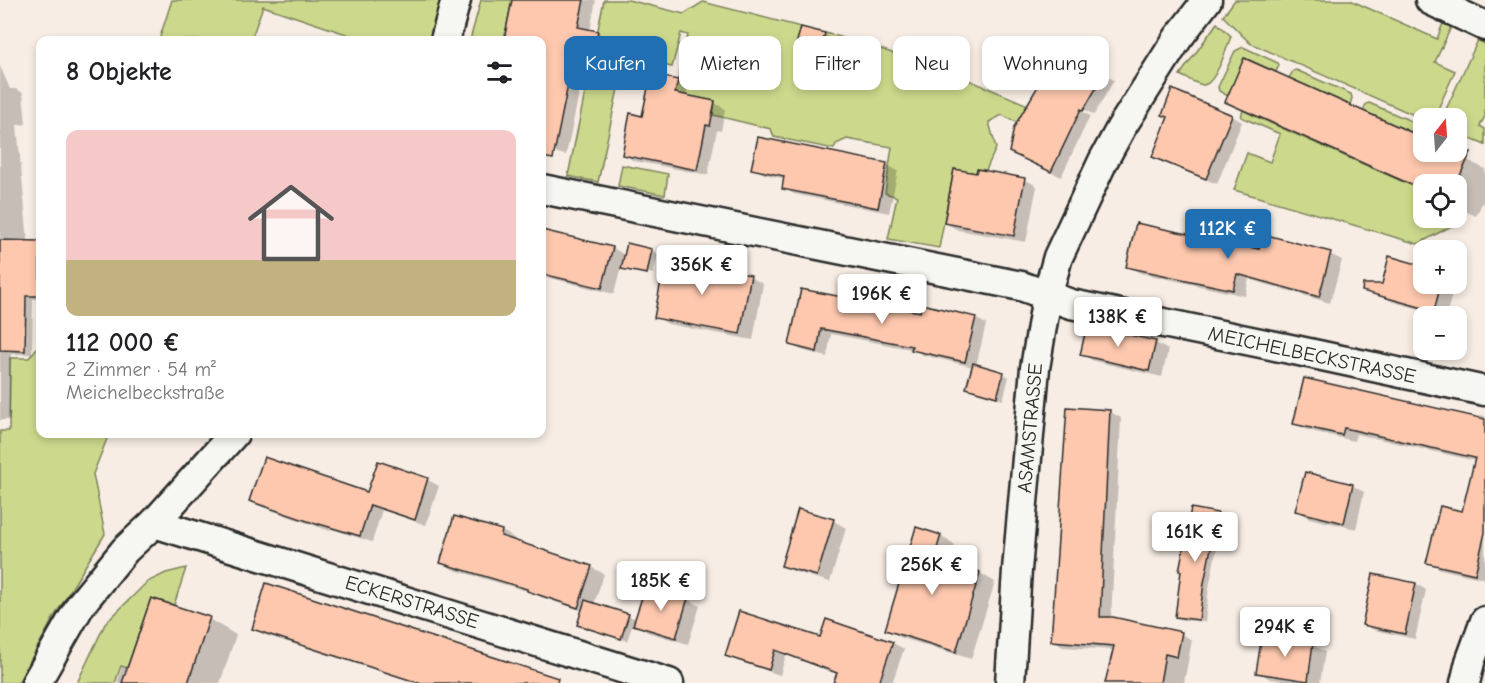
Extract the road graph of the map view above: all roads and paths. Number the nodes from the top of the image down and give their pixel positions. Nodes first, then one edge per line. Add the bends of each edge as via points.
1 (456, 0) edge
2 (1207, 0) edge
3 (1430, 0) edge
4 (1485, 26) edge
5 (446, 36) edge
6 (546, 190) edge
7 (1047, 296) junction
8 (1485, 391) edge
9 (230, 438) edge
10 (154, 523) junction
11 (1485, 621) edge
12 (36, 683) edge
13 (669, 683) edge
14 (1010, 683) edge
15 (1465, 683) edge

1 - 5 street
2 - 7 street, ASAMSTRASSE via 1166,56 1103,161 1058,257
3 - 4 street
6 - 7 street, MEICHELBECKSTRASSE via 1022,286
7 - 8 street, MEICHELBECKSTRASSE
7 - 14 street, ASAMSTRASSE via 1035,368
9 - 10 street
10 - 12 street via 125,550 81,604
10 - 13 street, ECKERSTRASSE
11 - 15 street

